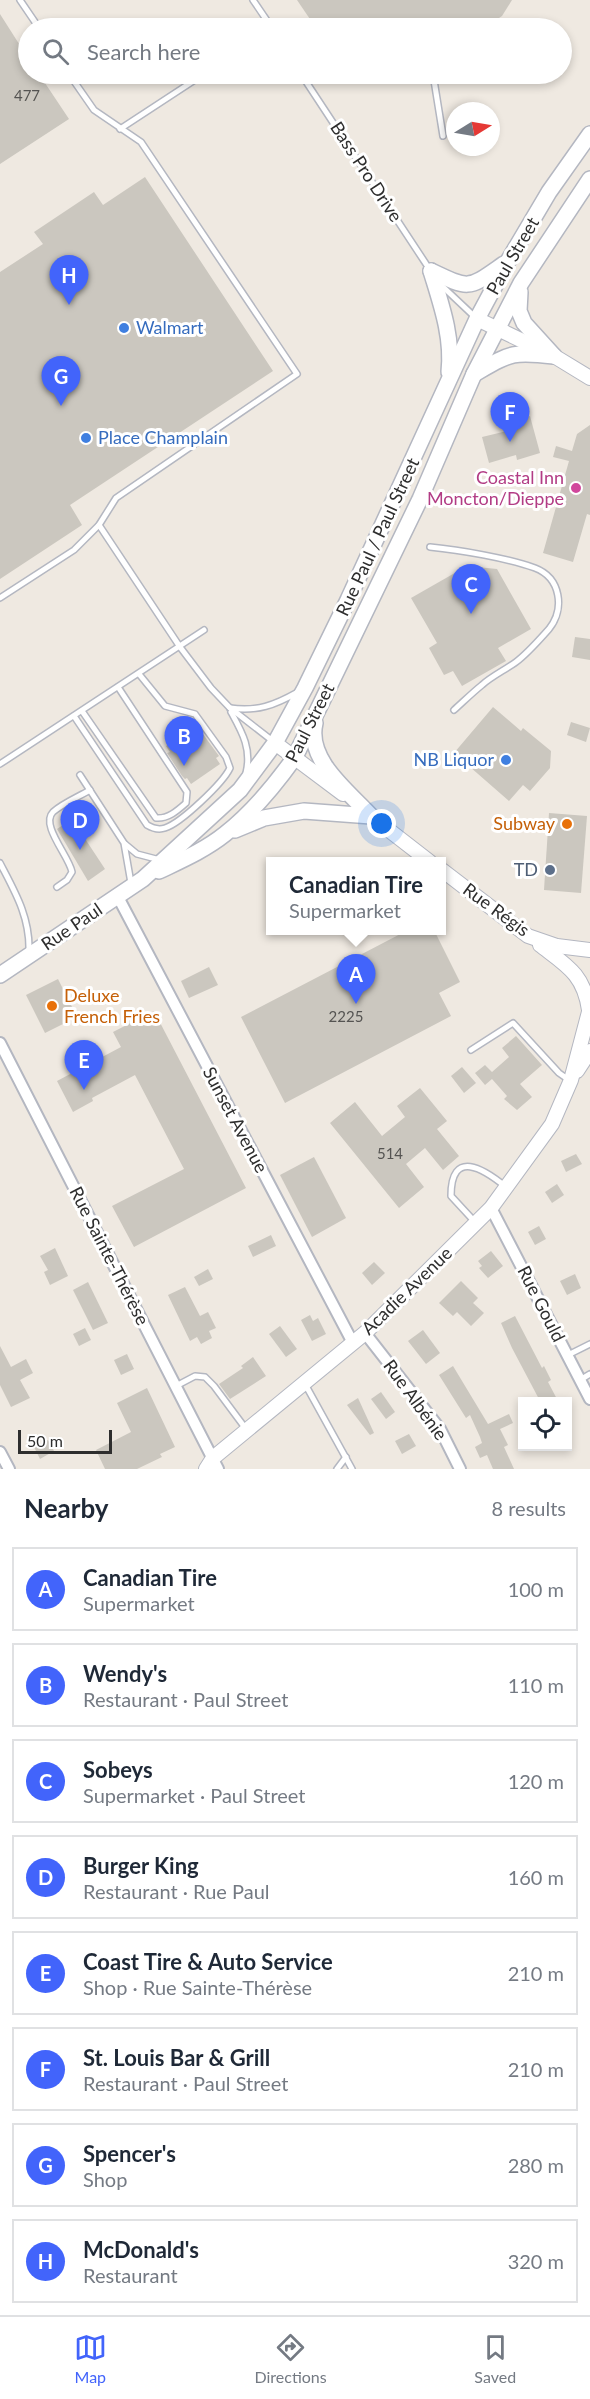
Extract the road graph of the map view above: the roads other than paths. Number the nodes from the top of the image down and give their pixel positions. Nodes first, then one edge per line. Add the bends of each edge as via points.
1 (20, 0) edge
2 (253, 0) edge
3 (32, 18) edge
4 (265, 18) edge
5 (76, 84) edge
6 (189, 84) edge
7 (308, 84) edge
8 (435, 84) edge
9 (120, 129) junction
10 (590, 134) edge
11 (443, 136) dead end
12 (590, 179) edge
13 (507, 263) junction
14 (431, 271) junction
15 (521, 283) junction
16 (477, 319) junction
17 (499, 330) junction
18 (554, 356) junction
19 (474, 374) junction
20 (590, 378) edge
21 (447, 384) junction
22 (99, 525) junction
23 (430, 548) dead end
24 (0, 598) edge
25 (204, 630) dead end
26 (180, 647) junction
27 (140, 674) junction
28 (118, 687) junction
29 (305, 687) junction
30 (229, 708) junction
31 (318, 710) junction
32 (454, 710) dead end
33 (82, 711) junction
34 (74, 716) junction
35 (275, 743) junction
36 (295, 757) junction
37 (0, 764) edge
38 (80, 775) dead end
39 (90, 790) junction
40 (240, 790) junction
41 (371, 816) junction
42 (226, 833) junction
43 (124, 843) junction
44 (425, 857) edge
45 (164, 861) junction
46 (0, 863) edge
47 (446, 874) edge
48 (137, 883) junction
49 (57, 887) dead end
50 (118, 897) junction
51 (528, 936) junction
52 (590, 950) edge
53 (29, 956) junction
54 (0, 975) edge
55 (590, 1009) edge
56 (0, 1043) edge
57 (471, 1050) dead end
58 (590, 1051) edge
59 (571, 1080) junction
60 (506, 1187) junction
61 (491, 1208) junction
62 (476, 1223) junction
63 (365, 1333) junction
64 (353, 1343) junction
65 (590, 1344) edge
66 (568, 1355) junction
67 (585, 1377) edge
68 (305, 1383) junction
69 (176, 1386) junction
70 (590, 1399) edge
71 (247, 1430) junction
72 (0, 1452) edge
73 (346, 1457) junction
74 (212, 1465) edge
75 (9, 1469) edge
76 (337, 1469) edge
77 (352, 1469) edge
78 (460, 1469) edge

1 - 3 lane
2 - 4 lane
5 - 9 lane via 94,110
6 - 9 lane
7 - 14 lane, Bass Pro Drive
8 - 11 lane
9 - 22 lane via 141,142 297,374 116,498
10 - 13 main road, Paul Street via 549,192
12 - 15 main road
13 - 14 main road via 474,284 461,285
13 - 16 main road, Paul Street
14 - 16 lane, Bass Pro Drive
14 - 21 main road via 448,332 451,356
15 - 17 main road, Paul Street
15 - 18 main road via 519,311 524,323
16 - 17 street
16 - 21 main road, Paul Street
17 - 18 street
17 - 19 main road, Paul Street
18 - 19 main road via 523,352 506,356
18 - 20 street
19 - 31 main road, Paul Street via 420,499
21 - 29 main road, Rue Paul / Paul Street
22 - 24 lane via 74,550
22 - 26 lane
23 - 32 lane via 536,568 548,576 560,602 558,616 535,644
25 - 26 lane
26 - 27 lane
26 - 30 lane
27 - 28 lane
27 - 34 lane via 165,706 195,714 230,768 208,795 164,829 147,825
28 - 33 lane
28 - 33 lane via 187,792 186,803 178,811 156,818
29 - 30 lane via 275,705 245,710
29 - 35 main road, Paul Street
30 - 35 lane
30 - 40 lane via 246,738 249,756
31 - 36 main road, Paul Street
31 - 41 main road via 313,730 315,749
33 - 34 lane
34 - 37 lane
35 - 36 street
35 - 40 main road, Paul Street
36 - 41 street
36 - 42 main road, Paul Street via 275,785
38 - 39 lane
39 - 43 lane
39 - 49 lane via 51,813 48,821 72,872
40 - 45 main road, Paul Street
41 - 42 main road via 304,811 264,818
41 - 44 street
42 - 48 main road, Paul Street via 197,853
43 - 45 lane via 137,854
43 - 48 lane
45 - 48 main road, Paul Street
46 - 53 lane via 27,917
47 - 51 street, Rue Régis
48 - 50 main road, Rue Paul
50 - 53 main road, Rue Paul
50 - 64 street, Sunset Avenue
51 - 52 street, Rue Régis via 557,946
51 - 55 street via 576,975 587,992
53 - 54 main road, Rue Paul
55 - 59 street, Acadie Avenue
56 - 69 street, Rue Sainte-Thérèse
57 - 59 lane via 513,1023 559,1073
58 - 59 street, Acadie Avenue
59 - 60 street, Acadie Avenue via 552,1124
60 - 61 street, Acadie Avenue
60 - 62 lane via 485,1170 474,1167 456,1172 451,1179 451,1196
61 - 62 street, Acadie Avenue
61 - 66 street, Rue Gould
62 - 63 street, Acadie Avenue
63 - 64 street, Acadie Avenue
63 - 78 street, Rue Albénie via 440,1429
64 - 68 street, Acadie Avenue
65 - 66 lane
66 - 67 street, Rue Gould
67 - 70 street, Rue Gould
68 - 71 street, Acadie Avenue
68 - 73 lane
69 - 71 lane via 195,1376 205,1377
69 - 74 street, Rue Sainte-Thérèse
71 - 74 street, Acadie Avenue
72 - 75 street
73 - 76 lane
73 - 77 lane

